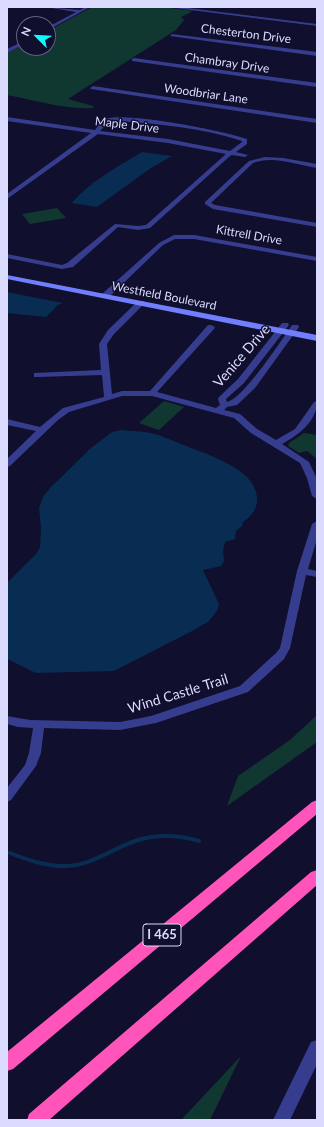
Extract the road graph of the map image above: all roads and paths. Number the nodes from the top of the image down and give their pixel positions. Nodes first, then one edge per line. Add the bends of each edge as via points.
1 (47, 7) edge
2 (88, 7) edge
3 (169, 7) edge
4 (80, 11) junction
5 (56, 24) edge
6 (317, 25) edge
7 (172, 35) dead end
8 (16, 46) edge
9 (7, 51) edge
10 (317, 54) edge
11 (134, 60) dead end
12 (317, 85) edge
13 (93, 88) dead end
14 (7, 119) edge
15 (317, 121) edge
16 (97, 132) junction
17 (230, 153) junction
18 (245, 155) dead end
19 (317, 166) edge
20 (7, 197) edge
21 (317, 225) edge
22 (7, 256) edge
23 (317, 259) edge
24 (7, 270) edge
25 (7, 277) edge
26 (108, 293) junction
27 (141, 303) junction
28 (211, 327) dead end
29 (283, 328) junction
30 (293, 330) junction
31 (317, 331) edge
32 (317, 338) edge
33 (105, 372) junction
34 (37, 375) dead end
35 (152, 393) junction
36 (108, 397) junction
37 (317, 404) edge
38 (221, 408) junction
39 (7, 422) edge
40 (41, 430) junction
41 (276, 444) junction
42 (7, 464) edge
43 (317, 496) edge
44 (317, 524) edge
45 (302, 571) junction
46 (317, 574) edge
47 (7, 720) edge
48 (39, 724) junction
49 (7, 797) edge
50 (317, 806) edge
51 (317, 876) edge
52 (317, 1047) edge
53 (7, 1063) edge
54 (36, 1120) edge
55 (281, 1120) edge

1 - 4 street
2 - 4 street
3 - 6 street
4 - 5 street
7 - 10 street, Chesterton Drive
8 - 9 street
11 - 12 street, Chambray Drive
13 - 15 street, Woodbriar Lane
14 - 16 street, Maple Drive
16 - 17 street, Maple Drive via 168,141
16 - 17 street via 104,122 115,119 214,132 246,140
16 - 20 street
17 - 18 street, Maple Drive
17 - 22 street via 148,227 117,225 70,265 62,267
19 - 21 street via 266,158 257,159 224,186 207,205
23 - 26 street, Kittrell Drive via 202,238 177,237 161,244
24 - 26 main road, Westfield Boulevard
25 - 26 main road, Westfield Boulevard
26 - 27 main road, Westfield Boulevard
26 - 29 main road, Westfield Boulevard
27 - 29 main road, Westfield Boulevard
27 - 33 street via 111,332 103,344
28 - 35 street
29 - 30 main road, Westfield Boulevard
29 - 38 street, Venice Drive via 242,381 222,399
30 - 31 main road, Westfield Boulevard
30 - 32 main road, Westfield Boulevard
30 - 38 street, Venice Drive via 252,386 234,403
33 - 34 street
33 - 36 street
35 - 36 street
35 - 38 street
36 - 40 street via 66,410
37 - 41 street via 298,431
38 - 41 street via 237,416 254,431
39 - 40 street
40 - 42 street
41 - 43 street via 304,462
44 - 45 street, Wind Castle Trail
45 - 46 street
45 - 48 street, Wind Castle Trail via 285,648 280,656 244,689 136,724
47 - 48 street, Wind Castle Trail via 18,724
48 - 49 street via 30,766
50 - 53 highway, I 465
51 - 54 highway
52 - 55 street

